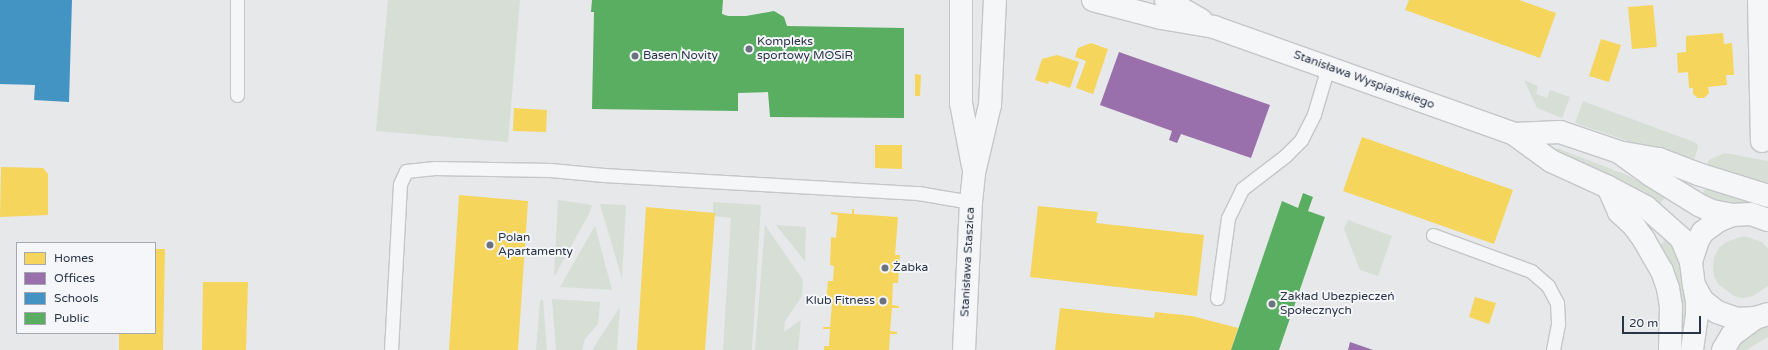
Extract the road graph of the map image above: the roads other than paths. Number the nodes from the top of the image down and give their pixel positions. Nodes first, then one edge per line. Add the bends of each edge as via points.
1 (237, 0) edge
2 (962, 0) edge
3 (995, 0) edge
4 (1093, 0) edge
5 (1166, 0) edge
6 (1759, 0) edge
7 (1214, 27) junction
8 (1328, 67) junction
9 (236, 95) dead end
10 (1514, 134) junction
11 (1762, 141) dead end
12 (1619, 152) junction
13 (974, 173) junction
14 (1608, 187) junction
15 (1768, 196) edge
16 (971, 202) junction
17 (1732, 216) junction
18 (1768, 220) edge
19 (1433, 235) dead end
20 (1691, 262) junction
21 (1694, 285) junction
22 (1217, 298) dead end
23 (1762, 316) edge
24 (390, 350) edge
25 (964, 350) edge
26 (1553, 350) edge
27 (1670, 350) edge
28 (1692, 350) edge
29 (1723, 350) edge

1 - 9 lane
2 - 13 street, Stanisława Staszica via 961,103
3 - 13 street, Stanisława Staszica via 990,105
4 - 7 street, Stanisława Wyspiańskiego via 1160,18
5 - 7 street, Stanisława Wyspiańskiego
6 - 11 street
7 - 8 street, Stanisława Wyspiańskiego
8 - 10 street, Stanisława Wyspiańskiego
8 - 22 lane via 1314,114 1301,140 1285,156 1242,189 1228,218
10 - 12 street, Stanisława Wyspiańskiego via 1560,132
10 - 14 street, Stanisława Wyspiańskiego via 1551,161
12 - 15 street via 1659,159
12 - 17 street, Stanisława Wyspiańskiego via 1699,205
13 - 16 street, Stanisława Staszica
14 - 20 street, Stanisława Wyspiańskiego via 1646,207 1663,221 1680,238
14 - 27 street via 1619,212 1634,226 1662,271 1671,306
16 - 24 lane via 918,193 550,170 435,168 406,171 400,184
16 - 25 street, Stanisława Staszica
17 - 18 street via 1750,214
17 - 20 street via 1718,221 1703,232
19 - 26 lane via 1531,271 1548,286 1557,302 1558,324
20 - 21 street
21 - 23 street via 1703,301 1717,312 1737,319
21 - 28 street via 1697,301
23 - 29 street via 1732,335

